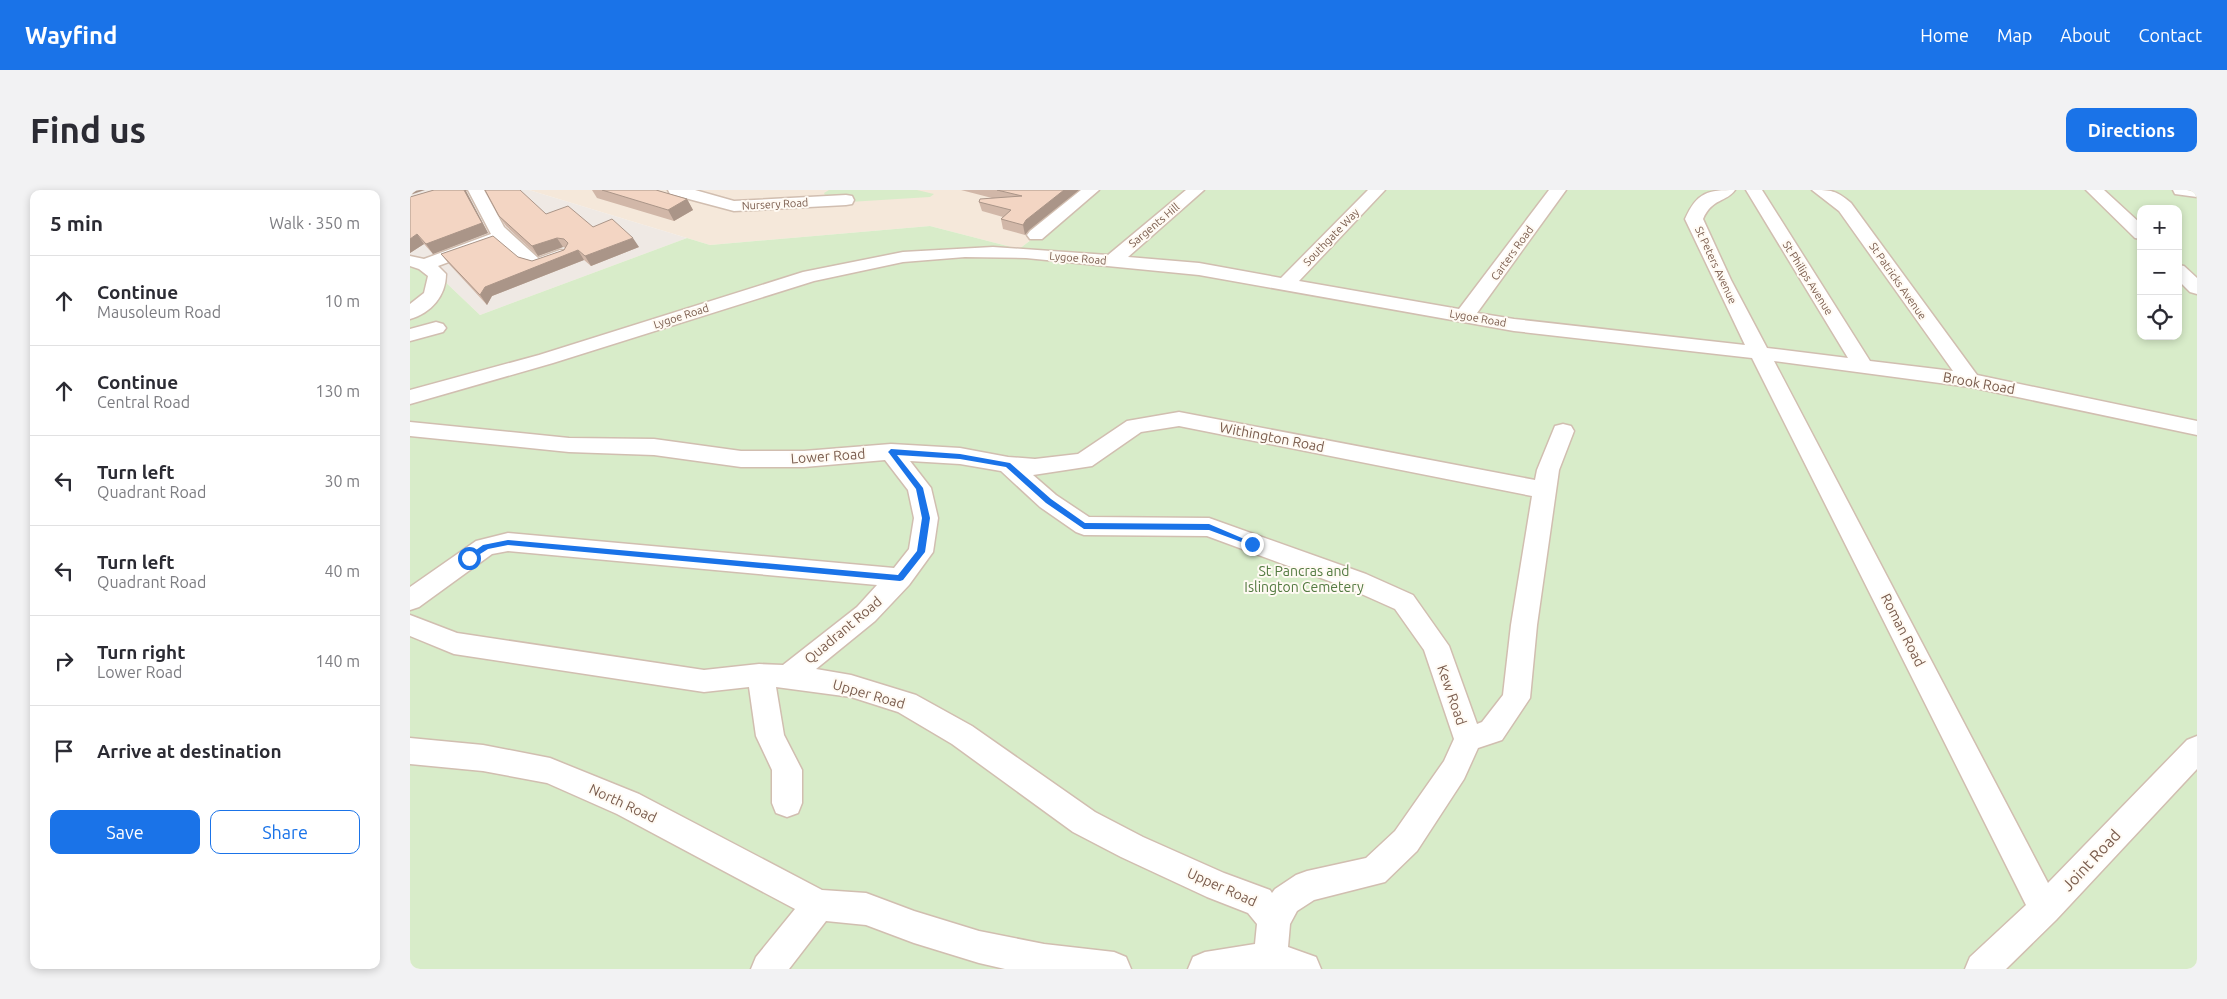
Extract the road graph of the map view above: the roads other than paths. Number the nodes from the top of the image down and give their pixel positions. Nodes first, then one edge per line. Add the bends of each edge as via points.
1 (476, 190) edge
2 (676, 190) edge
3 (822, 190) edge
4 (1091, 190) edge
5 (1196, 190) edge
6 (1377, 190) edge
7 (1558, 190) edge
8 (1727, 190) edge
9 (1754, 190) edge
10 (1820, 190) edge
11 (2094, 190) edge
12 (2181, 190) edge
13 (2197, 192) edge
14 (846, 200) dead end
15 (802, 202) junction
16 (2137, 230) edge
17 (1036, 234) dead end
18 (502, 236) junction
19 (564, 254) edge
20 (1112, 261) junction
21 (418, 263) edge
22 (2182, 274) edge
23 (1285, 285) junction
24 (2197, 288) edge
25 (410, 312) edge
26 (1465, 315) junction
27 (436, 328) dead end
28 (410, 335) edge
29 (1759, 352) junction
30 (1863, 366) junction
31 (1970, 380) junction
32 (410, 397) edge
33 (2197, 428) edge
34 (410, 429) edge
35 (1563, 431) dead end
36 (891, 452) junction
37 (1008, 464) junction
38 (1546, 490) junction
39 (900, 578) junction
40 (410, 600) edge
41 (410, 626) edge
42 (759, 675) junction
43 (788, 676) junction
44 (1468, 739) junction
45 (2197, 749) edge
46 (410, 751) edge
47 (787, 803) dead end
48 (819, 905) junction
49 (2045, 909) junction
50 (1274, 920) junction
51 (1270, 958) junction
52 (768, 969) edge
53 (1114, 969) edge
54 (1205, 969) edge
55 (1304, 969) edge
56 (1982, 969) edge

1 - 18 street
2 - 15 street, Nursery Road via 734,206
3 - 15 street
4 - 17 street
5 - 20 street, Sargents Hill
6 - 23 street, Southgate Way
7 - 26 street, Carters Road
8 - 29 street, St Peters Avenue via 1704,201 1694,219
9 - 30 street, St Philips Avenue
10 - 31 street, St Patricks Avenue via 1845,207
11 - 16 street
12 - 13 street
14 - 15 street, Nursery Road
18 - 19 street via 536,265
18 - 21 street
20 - 23 street, Lygoe Road via 1198,269
20 - 32 street, Lygoe Road via 1026,253 965,252 869,263 810,276 546,359
21 - 25 street via 437,274 436,292
22 - 24 street
23 - 26 street, Lygoe Road
26 - 29 street, Lygoe Road via 1557,330
27 - 28 street
29 - 30 street, Brook Road
29 - 49 street, Roman Road
30 - 31 street, Brook Road
31 - 33 street, Brook Road
34 - 36 street, Lower Road via 569,444 654,447 741,459 804,460
35 - 38 street via 1548,470
36 - 37 street, Lower Road via 960,456
36 - 39 street, Quadrant Road via 920,488 926,518 921,552
37 - 38 street, Withington Road via 1035,466 1084,461 1135,426 1179,418
37 - 44 street, Kew Road via 1048,501 1084,526 1209,527 1404,602 1436,646
38 - 44 street via 1524,625 1516,698 1492,731
39 - 40 street via 508,542 485,547
39 - 43 street, Quadrant Road via 866,614
41 - 42 street, Upper Road via 454,643 704,681
42 - 43 street, Upper Road
42 - 47 street via 766,695 770,736 787,770
43 - 50 street, Upper Road via 851,686 906,703 962,735 1084,822 1132,848 1259,901
44 - 50 street, Kew Road via 1454,770 1406,841 1374,871 1307,886 1286,900
45 - 49 street, Joint Road
46 - 48 street, North Road via 483,758 550,771 628,804
48 - 52 street
48 - 53 street via 866,909 979,947 1044,961
49 - 56 street, Joint Road
50 - 51 street
51 - 54 street
51 - 55 street

